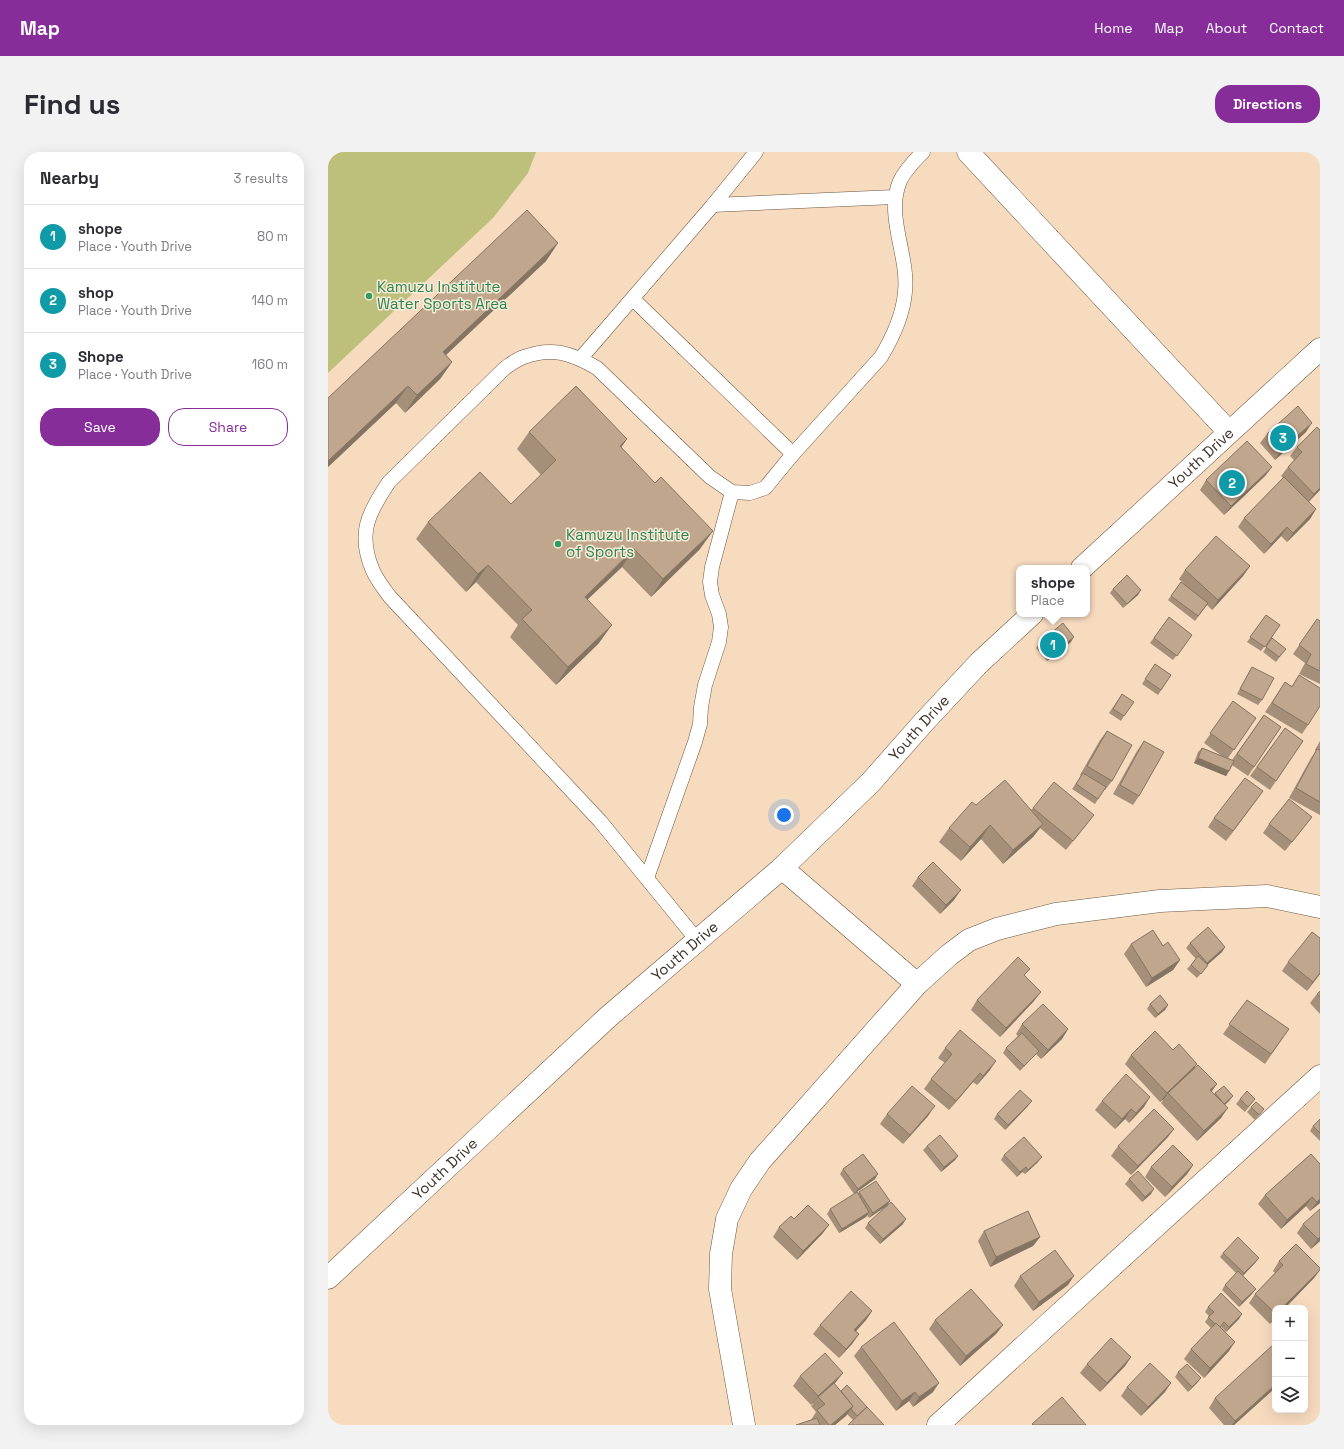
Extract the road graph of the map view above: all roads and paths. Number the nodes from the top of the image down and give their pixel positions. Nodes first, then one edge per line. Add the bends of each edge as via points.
1 (756, 152) edge
2 (923, 152) edge
3 (968, 152) edge
4 (895, 197) junction
5 (713, 205) junction
6 (633, 299) junction
7 (1320, 349) edge
8 (581, 358) junction
9 (1229, 432) junction
10 (793, 454) junction
11 (732, 492) junction
12 (1085, 565) edge
13 (1029, 617) edge
14 (782, 868) junction
15 (647, 878) junction
16 (1320, 907) edge
17 (697, 940) junction
18 (917, 984) junction
19 (1320, 1076) edge
20 (328, 1278) edge
21 (744, 1425) edge
22 (938, 1425) edge

1 - 5 lane
2 - 4 lane via 901,179
3 - 9 street
4 - 5 lane
4 - 10 lane via 905,292 900,318 892,339 881,357
5 - 6 lane
6 - 8 lane
6 - 10 lane
7 - 9 street, Youth Drive
8 - 11 lane via 598,368 710,476
8 - 15 lane via 564,353 542,352 523,357 505,368 389,482 375,503 366,526 366,546 373,572 390,597 600,821
9 - 12 street, Youth Drive
10 - 11 lane via 765,488 750,493
11 - 15 lane via 710,582 721,627 719,642 705,685 695,742
13 - 14 street, Youth Drive via 979,663 871,782
14 - 17 street, Youth Drive
14 - 18 street
15 - 17 lane
16 - 18 street via 1267,896 1160,901 1056,914 996,929 969,940
17 - 20 street, Youth Drive via 608,1017
18 - 21 street via 760,1161 741,1189 728,1219 721,1254 720,1288
19 - 22 street

